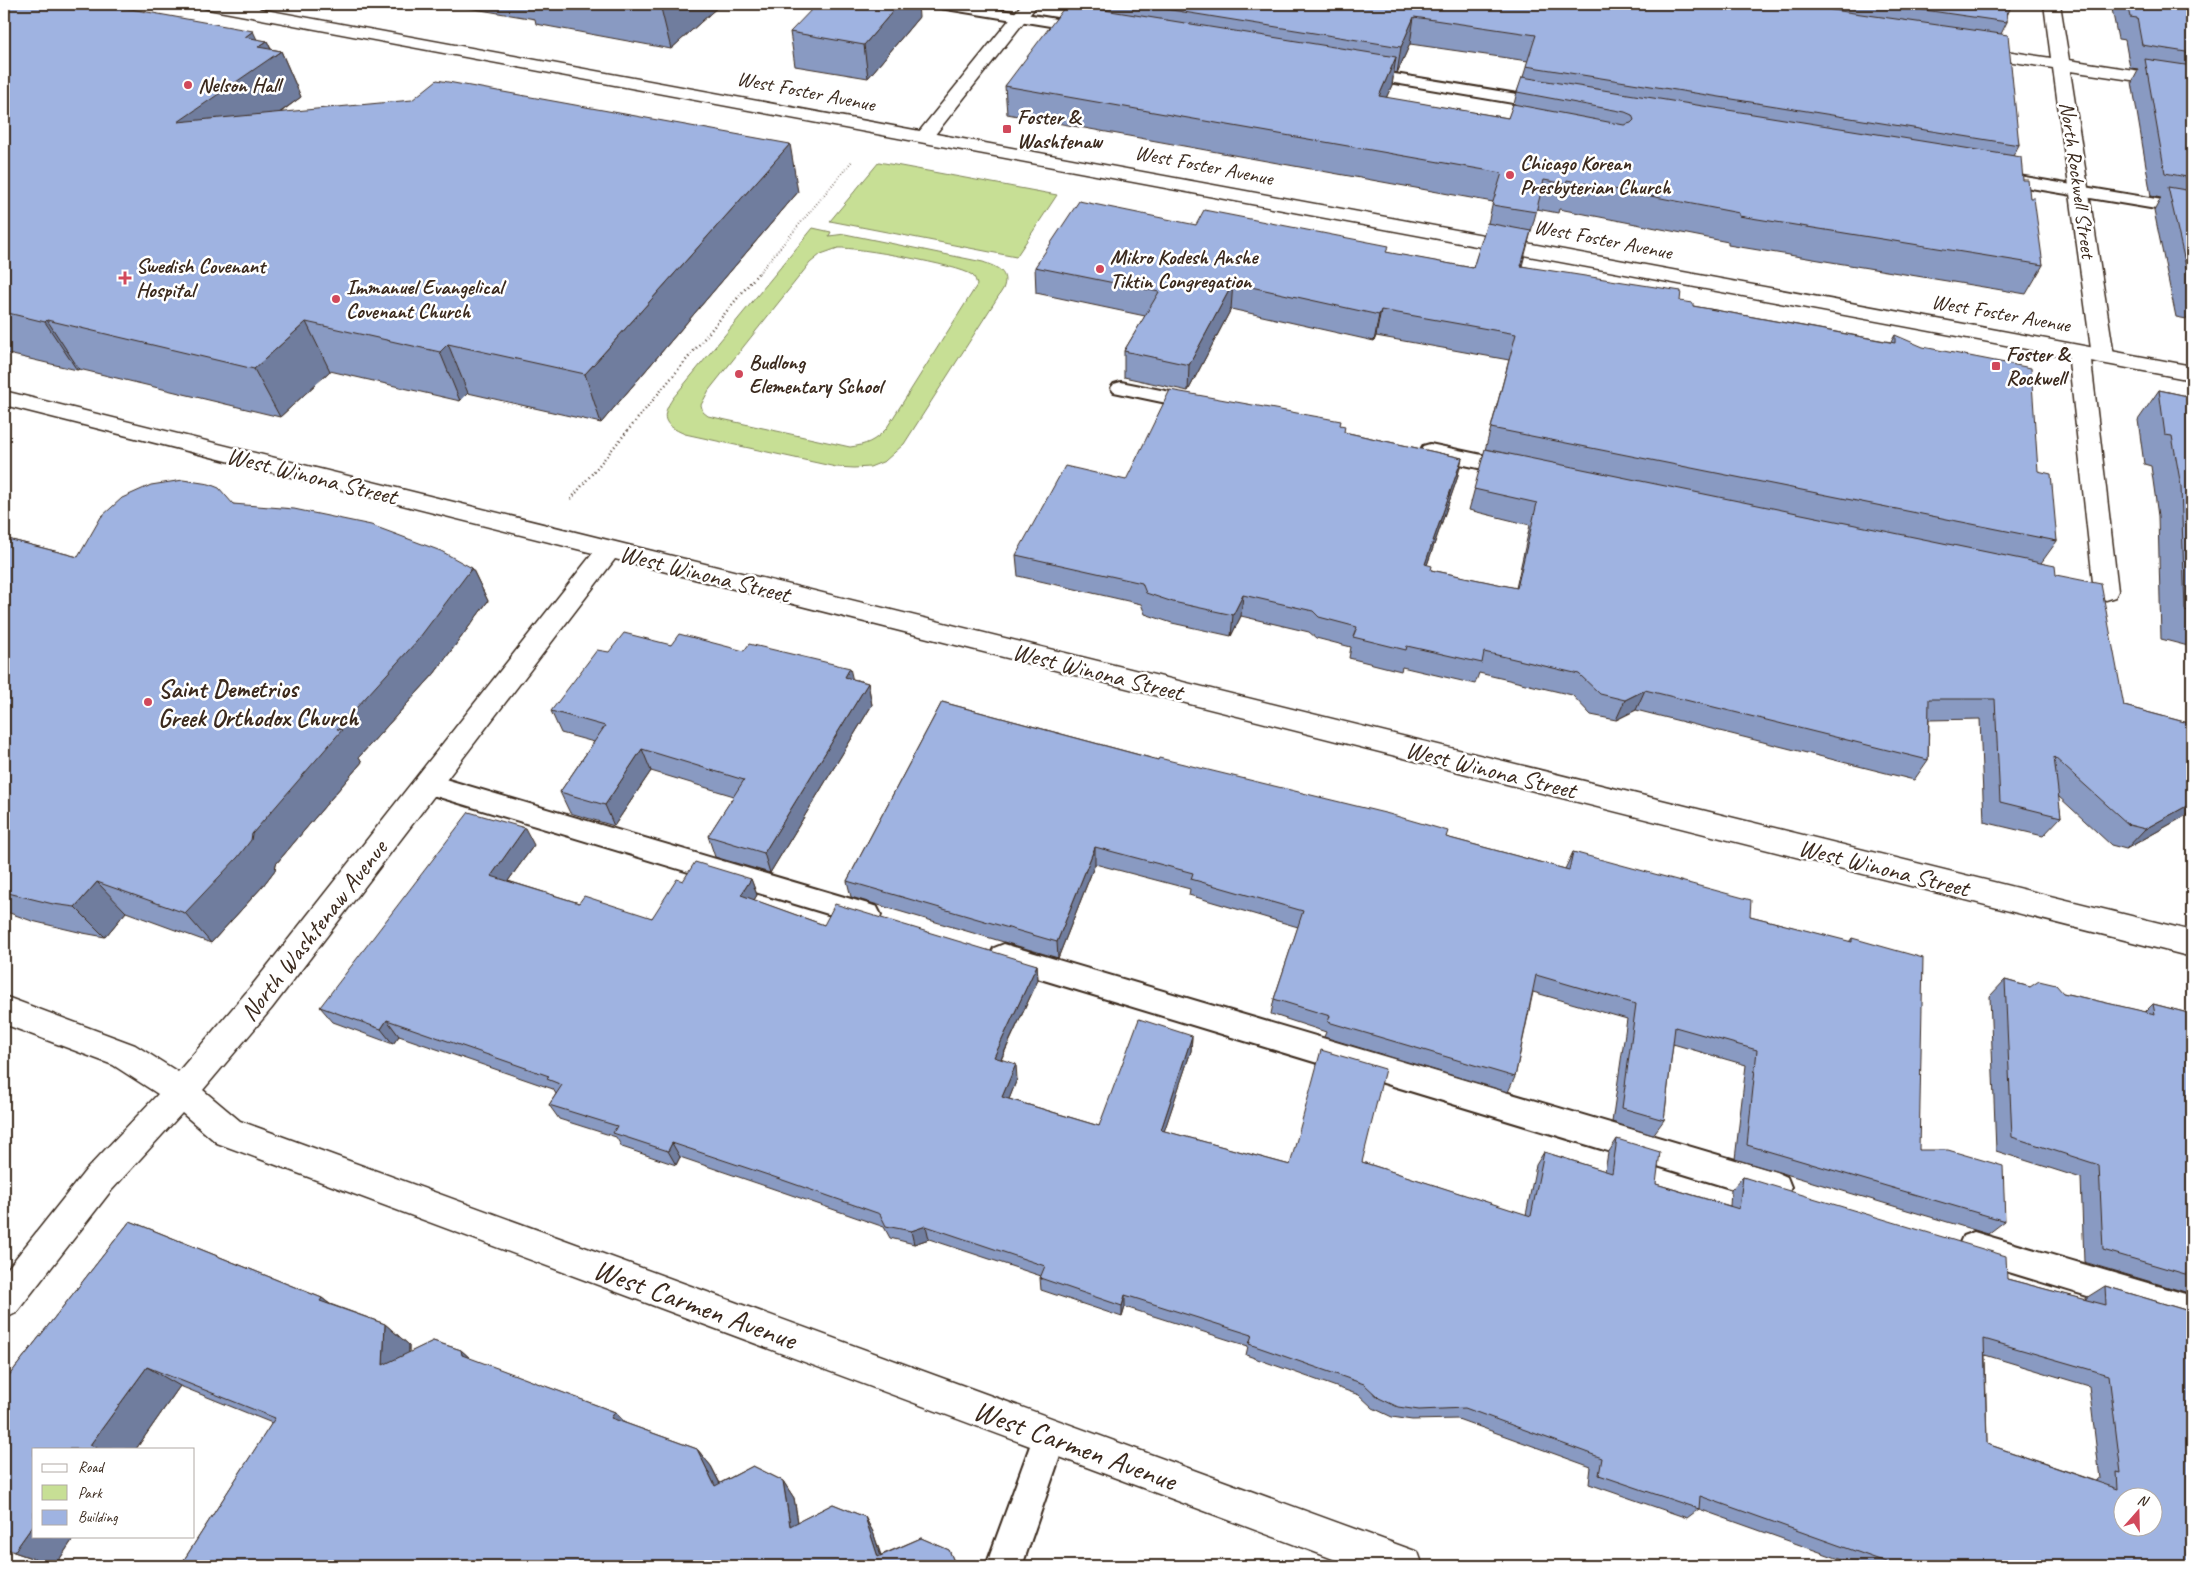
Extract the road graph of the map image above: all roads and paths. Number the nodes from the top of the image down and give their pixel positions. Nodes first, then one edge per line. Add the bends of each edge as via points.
1 (208, 4) edge
2 (940, 4) edge
3 (2052, 4) edge
4 (253, 7) edge
5 (1025, 10) edge
6 (1098, 30) edge
7 (1956, 49) edge
8 (2061, 65) junction
9 (1342, 70) edge
10 (2192, 84) edge
11 (1479, 93) junction
12 (1568, 107) edge
13 (1472, 110) edge
14 (924, 137) junction
15 (856, 157) dead end
16 (1980, 175) edge
17 (2080, 191) junction
18 (2192, 210) edge
19 (2079, 352) junction
20 (2103, 356) junction
21 (2192, 373) edge
22 (1121, 388) dead end
23 (4, 398) edge
24 (1219, 408) edge
25 (1414, 448) edge
26 (1531, 472) edge
27 (565, 506) dead end
28 (610, 549) junction
29 (2096, 590) edge
30 (428, 784) junction
31 (896, 923) edge
32 (2192, 944) edge
33 (982, 949) edge
34 (4, 1010) edge
35 (181, 1092) junction
36 (1801, 1195) edge
37 (1954, 1240) edge
38 (4, 1301) edge
39 (2192, 1312) edge
40 (1050, 1436) junction
41 (1004, 1566) edge
42 (1404, 1566) edge

1 - 4 street, West Foster Avenue
2 - 5 lane
3 - 8 street, North Rockwell Street
4 - 14 street, West Foster Avenue
5 - 6 lane
5 - 14 street
7 - 8 street
8 - 10 street
8 - 17 street, North Rockwell Street
9 - 11 lane
11 - 12 lane
11 - 13 lane
14 - 19 street, West Foster Avenue
15 - 27 path
16 - 17 lane
17 - 18 lane
17 - 20 street, North Rockwell Street
19 - 20 street, West Foster Avenue
19 - 29 street
20 - 21 street, West Foster Avenue
22 - 24 lane
23 - 28 street, West Winona Street
25 - 26 lane
28 - 30 street, North Washtenaw Avenue
28 - 32 street, West Winona Street
30 - 31 lane
30 - 35 street, North Washtenaw Avenue via 261,998
33 - 36 lane
34 - 35 street, West Carmen Avenue via 124,1055
35 - 38 street, North Washtenaw Avenue via 98,1181
35 - 40 street, West Carmen Avenue via 229,1132
37 - 39 lane
40 - 41 lane
40 - 42 street, West Carmen Avenue

